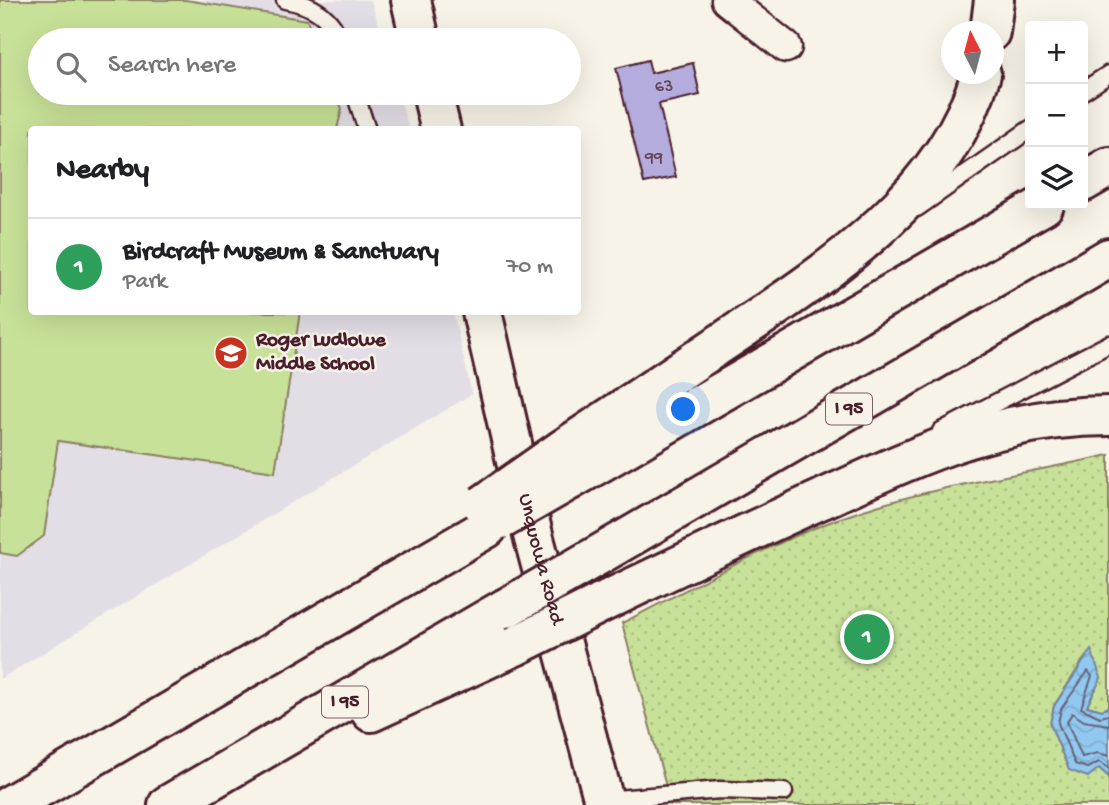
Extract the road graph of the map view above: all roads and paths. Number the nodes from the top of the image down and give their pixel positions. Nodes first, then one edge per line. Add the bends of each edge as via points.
1 (285, 0) edge
2 (411, 0) edge
3 (727, 0) edge
4 (994, 0) edge
5 (991, 21) edge
6 (332, 28) edge
7 (417, 28) edge
8 (786, 47) dead end
9 (1109, 74) edge
10 (977, 84) edge
11 (1088, 88) edge
12 (359, 105) edge
13 (435, 105) edge
14 (366, 126) edge
15 (440, 126) edge
16 (1025, 132) edge
17 (1109, 167) edge
18 (1088, 179) edge
19 (1035, 210) edge
20 (846, 253) junction
21 (1109, 258) edge
22 (483, 315) edge
23 (1109, 344) edge
24 (1109, 416) edge
25 (567, 465) junction
26 (781, 517) junction
27 (156, 720) junction
28 (784, 792) dead end
29 (0, 795) edge
30 (176, 800) edge
31 (604, 803) edge
32 (10, 805) edge

1 - 6 lane via 303,3 325,15
2 - 7 main road
3 - 8 street
4 - 5 main road
9 - 11 lane
10 - 20 main road via 961,124 934,166 898,208
12 - 14 lane
13 - 15 main road
16 - 20 lane
17 - 18 main road
19 - 25 main road
20 - 25 main road
21 - 30 main road, I 95, bridge
22 - 31 main road, Unquowa Road via 532,531
23 - 26 lane
24 - 26 main road via 1002,427
25 - 27 main road, bridge via 325,622
26 - 30 main road, bridge via 515,646
27 - 29 main road
27 - 32 main road
28 - 31 lane via 720,790

